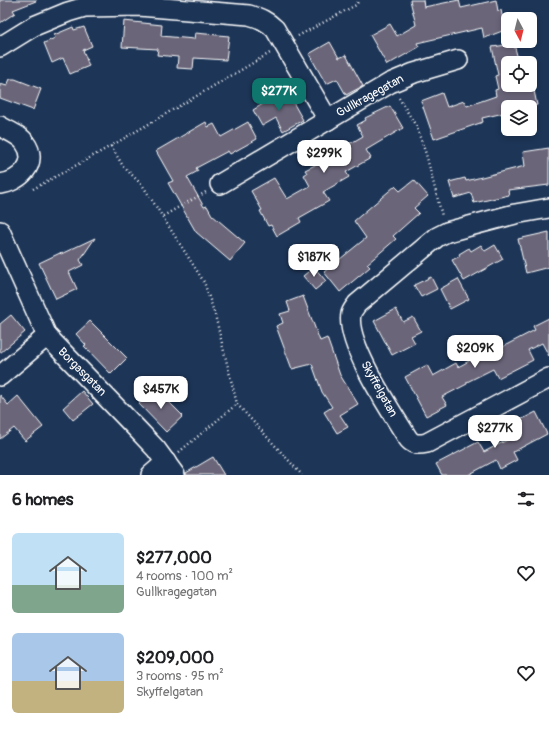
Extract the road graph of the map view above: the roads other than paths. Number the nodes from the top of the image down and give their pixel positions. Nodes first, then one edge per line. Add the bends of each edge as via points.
1 (0, 47) edge
2 (458, 60) dead end
3 (328, 120) junction
4 (0, 126) edge
5 (0, 184) edge
6 (220, 184) road end
7 (549, 208) edge
8 (0, 231) edge
9 (47, 336) junction
10 (0, 376) edge
11 (549, 378) edge
12 (170, 469) edge
13 (151, 475) edge

1 - 3 street, Gullkragegatan via 34,26 85,7 139,6 249,15 269,23 275,29
2 - 3 street, Gullkragegatan via 390,83
3 - 6 street, Gullkragegatan
4 - 5 street via 22,139 27,145 30,160 20,177
7 - 11 street, Skyffelgatan via 515,214 437,237 358,304 351,314 353,332 364,366 407,437 415,444 427,442
8 - 9 street, Borgasgatan
9 - 10 street
9 - 12 street, Borgasgatan via 139,431
12 - 13 street

